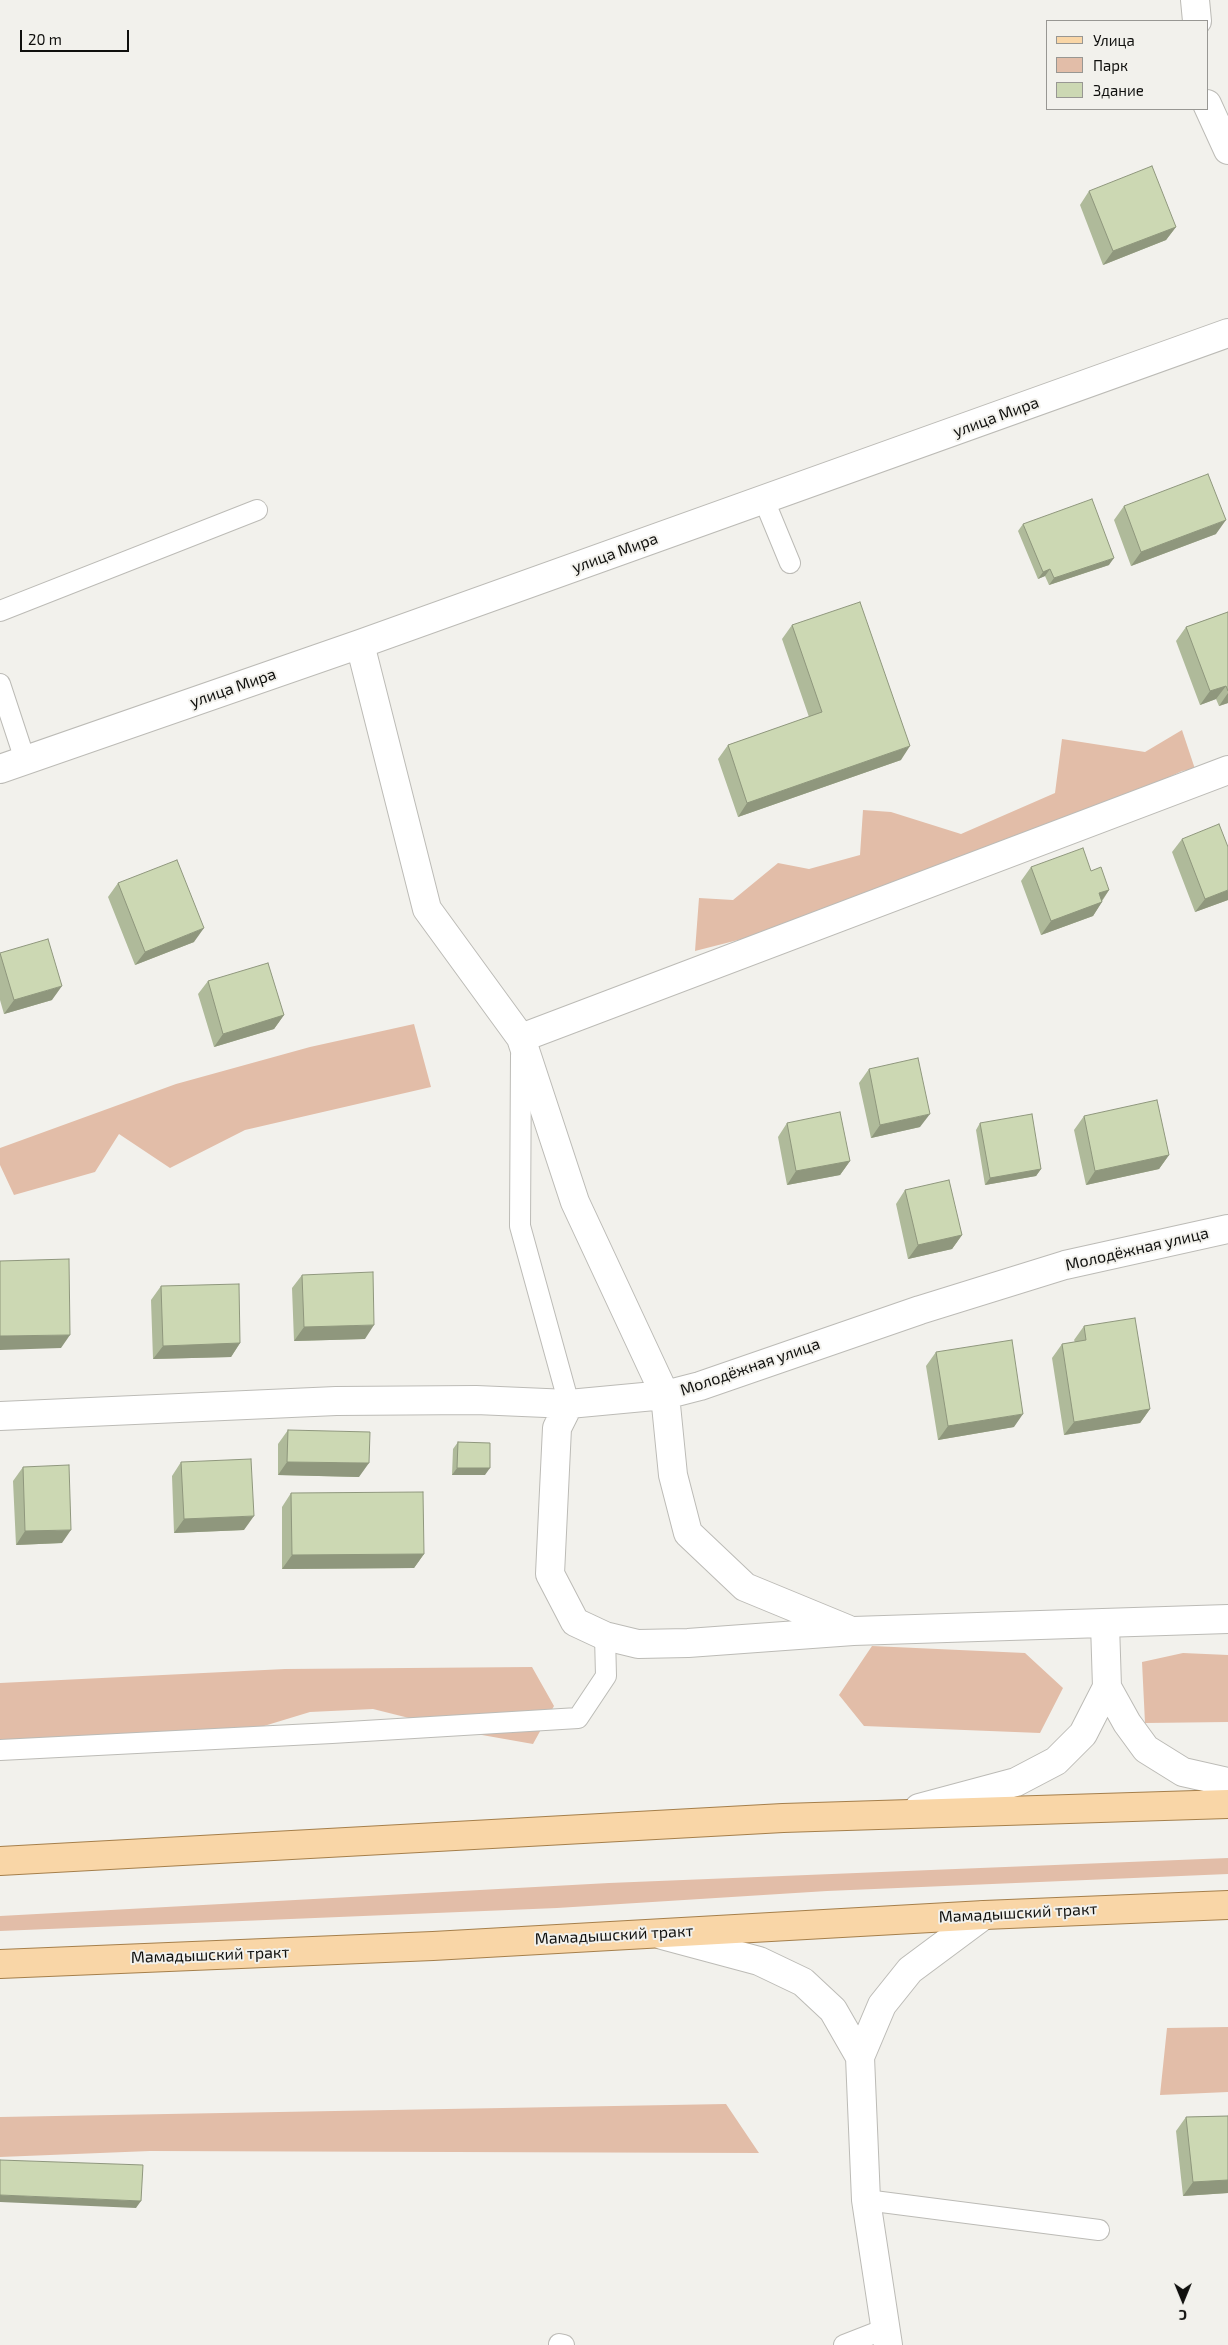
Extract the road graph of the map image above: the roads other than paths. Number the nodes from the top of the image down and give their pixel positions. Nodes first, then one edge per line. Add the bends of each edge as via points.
1 (1196, 0) edge
2 (1197, 20) edge
3 (1208, 106) edge
4 (1228, 150) edge
5 (1228, 333) edge
6 (764, 500) junction
7 (257, 510) dead end
8 (790, 563) dead end
9 (0, 611) edge
10 (360, 644) junction
11 (0, 684) edge
12 (13, 764) edge
13 (1228, 770) edge
14 (521, 1038) junction
15 (1228, 1229) edge
16 (665, 1395) junction
17 (569, 1404) junction
18 (0, 1416) edge
19 (1228, 1619) edge
20 (1105, 1624) junction
21 (853, 1631) junction
22 (605, 1636) junction
23 (1107, 1687) junction
24 (0, 1750) edge
25 (1228, 1782) edge
26 (1228, 1804) edge
27 (898, 1814) junction
28 (0, 1861) edge
29 (1228, 1905) edge
30 (984, 1915) junction
31 (651, 1933) junction
32 (0, 1964) edge
33 (860, 2057) junction
34 (866, 2200) junction
35 (1099, 2230) dead end
36 (886, 2337) edge
37 (844, 2345) edge

1 - 2 street
3 - 4 street
5 - 6 street, улица Мира
6 - 8 lane
6 - 10 street, улица Мира
7 - 9 lane
10 - 12 street, улица Мира
10 - 14 street via 427,909
11 - 12 lane
13 - 14 street
14 - 16 street via 575,1202
14 - 17 lane via 520,1226
15 - 16 street, Молодёжная улица via 1066,1265
16 - 17 street, Молодёжная улица
16 - 21 street via 673,1475 688,1533 745,1587
17 - 18 street, Молодёжная улица via 476,1400 336,1401
17 - 22 street via 557,1428 550,1574 575,1622
19 - 20 street
20 - 21 street
20 - 23 street
21 - 22 street via 688,1643 638,1644
22 - 24 lane via 606,1676 578,1718
23 - 25 street via 1146,1749 1183,1772
23 - 27 street via 1083,1734 1056,1761 1016,1782
26 - 27 main road
27 - 28 main road via 773,1818
29 - 30 main road, Мамадышский тракт
30 - 31 main road, Мамадышский тракт
30 - 33 street via 910,1970 882,2006
31 - 32 main road, Мамадышский тракт via 434,1946
31 - 33 street via 759,1960 803,1982 833,2010
33 - 34 street
34 - 35 lane
34 - 36 street
36 - 37 lane

